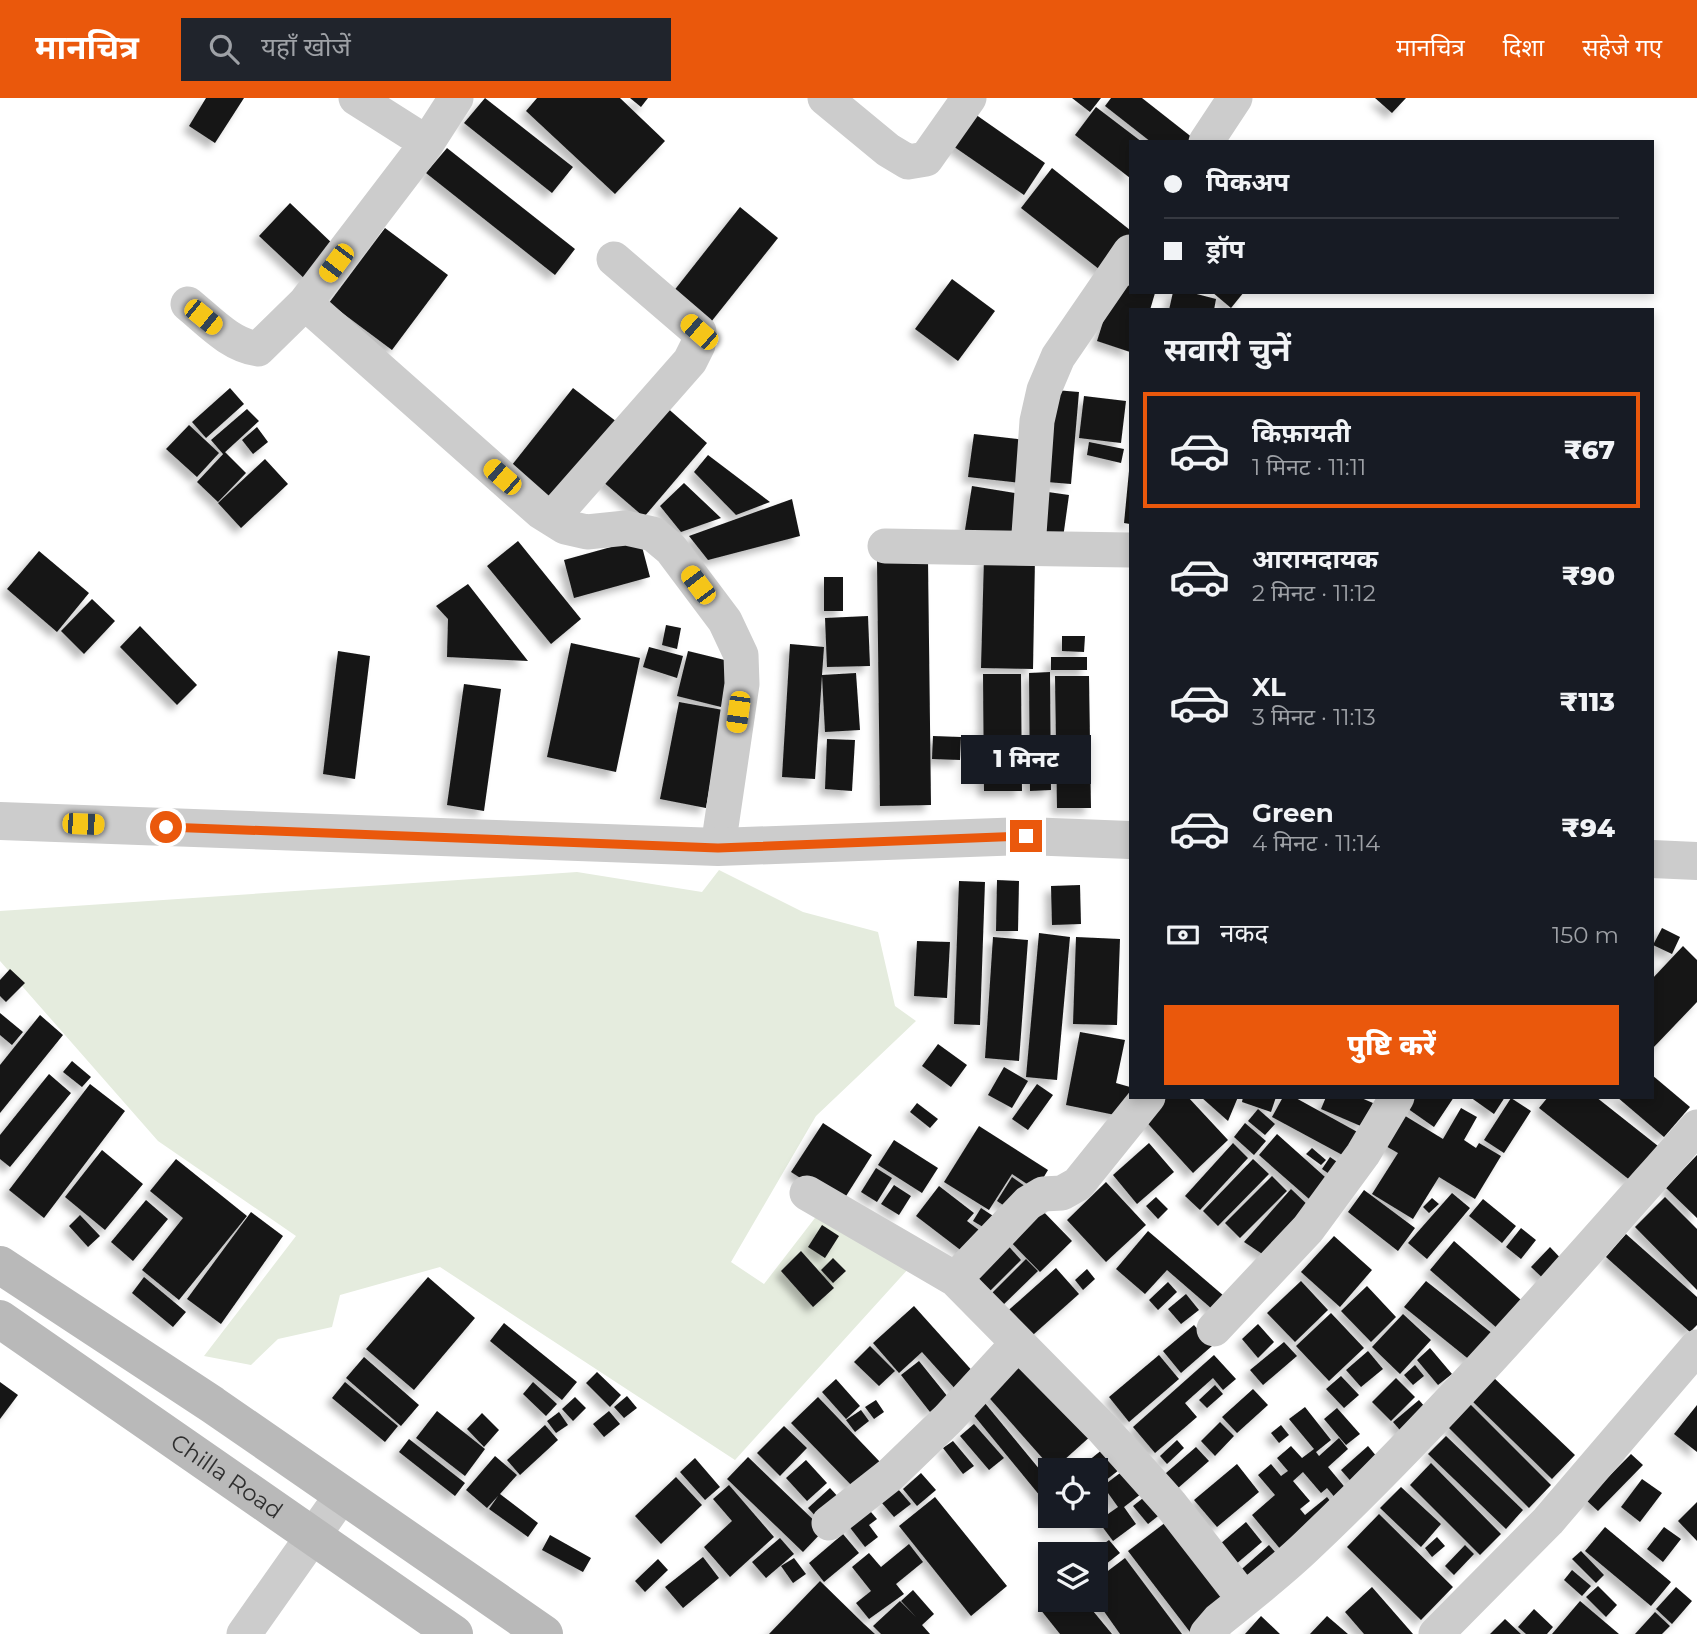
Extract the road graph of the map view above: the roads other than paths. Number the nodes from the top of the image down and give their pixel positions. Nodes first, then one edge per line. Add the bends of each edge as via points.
1 (356, 98) edge
2 (456, 98) edge
3 (825, 98) edge
4 (969, 98) edge
5 (1235, 98) edge
6 (1207, 140) edge
7 (427, 143) junction
8 (1129, 252) edge
9 (614, 259) dead end
10 (305, 303) junction
11 (188, 304) dead end
12 (552, 518) junction
13 (885, 546) dead end
14 (1028, 548) junction
15 (1129, 550) edge
16 (0, 821) edge
17 (1129, 840) edge
18 (718, 848) junction
19 (1654, 859) edge
20 (1697, 861) edge
21 (1147, 1099) edge
22 (1396, 1099) edge
23 (1697, 1127) edge
24 (807, 1193) dead end
25 (0, 1265) edge
26 (955, 1279) junction
27 (0, 1319) edge
28 (1214, 1329) dead end
29 (1017, 1344) junction
30 (1697, 1348) edge
31 (342, 1495) junction
32 (829, 1523) dead end
33 (312, 1535) junction
34 (1244, 1600) junction
35 (244, 1634) edge
36 (454, 1634) edge
37 (544, 1634) edge
38 (1207, 1634) edge
39 (1436, 1634) edge

1 - 7 street
2 - 7 street
3 - 4 street via 908,162 926,159
5 - 6 street
7 - 10 street
8 - 14 street via 1058,357 1044,390 1037,421
9 - 12 street via 699,332 698,345 690,361
10 - 11 street via 258,349 234,341
10 - 12 street
12 - 18 street via 565,527 587,532 626,528 653,534 671,549 725,621 741,655 742,684
13 - 14 street
14 - 15 street
16 - 18 street
17 - 18 street via 1026,836
19 - 20 street
21 - 26 street via 1078,1184 1028,1203
22 - 28 street via 1363,1154 1308,1229
23 - 34 street via 1452,1398 1307,1546
24 - 26 street
25 - 31 main road
26 - 29 street
27 - 33 main road, Chilla Road
29 - 32 street via 890,1475
29 - 34 street via 1171,1505
30 - 39 street via 1548,1521
31 - 33 street
31 - 37 main road
33 - 35 street
33 - 36 main road, Chilla Road
34 - 38 street

